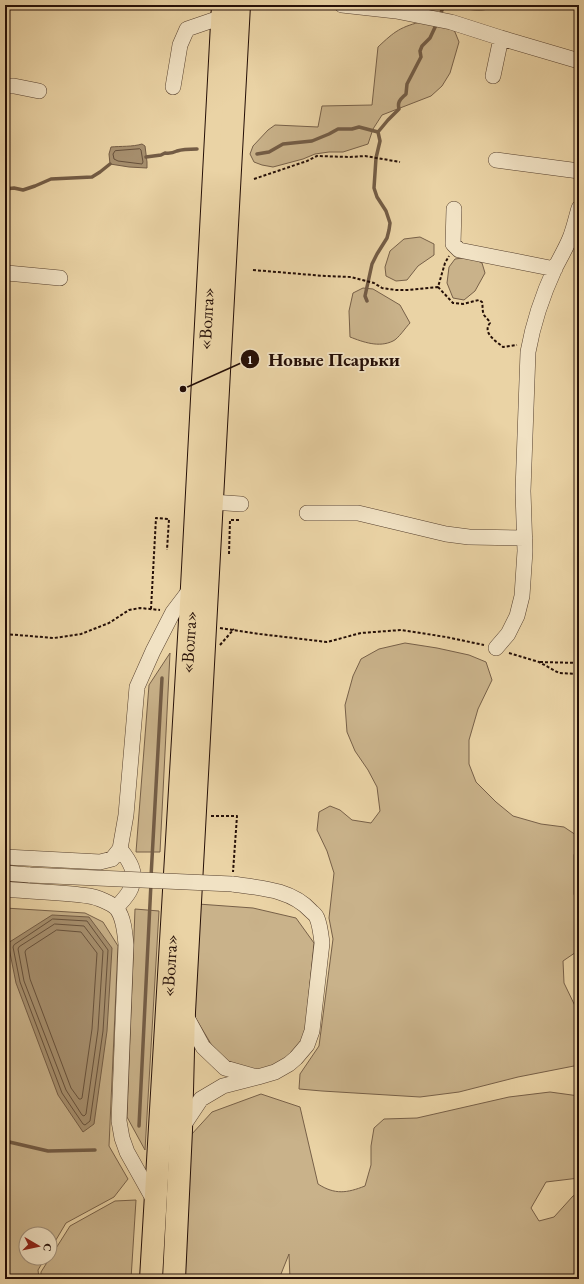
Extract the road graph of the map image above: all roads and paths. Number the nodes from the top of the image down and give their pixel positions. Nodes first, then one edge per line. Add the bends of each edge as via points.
1 (342, 5) edge
2 (228, 9) edge
3 (501, 38) junction
4 (579, 62) edge
5 (493, 76) dead end
6 (5, 86) edge
7 (173, 87) dead end
8 (39, 91) dead end
9 (496, 160) dead end
10 (400, 162) dead end
11 (579, 171) edge
12 (254, 179) dead end
13 (579, 208) edge
14 (454, 209) dead end
15 (456, 248) junction
16 (555, 269) junction
17 (253, 270) dead end
18 (5, 274) edge
19 (60, 278) dead end
20 (438, 287) junction
21 (529, 344) junction
22 (212, 502) junction
23 (241, 504) dead end
24 (307, 513) dead end
25 (240, 520) dead end
26 (525, 538) junction
27 (167, 550) dead end
28 (229, 554) dead end
29 (192, 586) junction
30 (151, 610) junction
31 (173, 612) junction
32 (205, 626) junction
33 (5, 634) edge
34 (496, 648) junction
35 (539, 662) junction
36 (579, 663) edge
37 (579, 674) edge
38 (237, 816) dead end
39 (120, 849) junction
40 (5, 857) edge
41 (5, 873) edge
42 (233, 878) junction
43 (5, 889) edge
44 (116, 908) junction
45 (184, 1012) junction
46 (258, 1077) junction
47 (181, 1130) junction
48 (155, 1202) junction
49 (151, 1279) edge
50 (174, 1279) edge

1 - 3 street via 396,11 451,22
2 - 7 street via 187,29 180,45
2 - 22 highway, «Волга»
2 - 29 highway, «Волга»
3 - 4 street
3 - 5 street
6 - 8 street
9 - 11 street
10 - 12 path via 365,156 317,156
13 - 16 street via 570,238
14 - 15 street via 452,244
15 - 16 street
15 - 20 path via 445,263
16 - 21 street
17 - 20 path via 351,277 396,290
18 - 19 street
20 - 21 path via 453,304 479,300 482,302 484,316 490,323 487,327 489,335 503,346
21 - 26 street via 522,491
22 - 23 street
22 - 32 highway, «Волга»
24 - 26 street via 358,513 446,534
25 - 28 path via 230,520
26 - 34 street via 522,596 517,616 508,634
27 - 30 path via 168,519 156,518
29 - 31 street
29 - 48 highway, «Волга»
30 - 31 path
30 - 33 path via 129,610 109,623 81,634 54,638
31 - 39 street via 152,651 137,687 126,815
32 - 34 path via 327,642 361,634 401,630
32 - 45 highway, «Волга»
34 - 35 path
35 - 36 path
35 - 37 path via 559,673
38 - 42 path
39 - 40 street via 112,859 100,862
39 - 44 street via 133,868 134,880 131,889
41 - 42 street, bridge
42 - 46 street via 287,895 305,905 317,917 321,932 322,943 310,1038 289,1064
43 - 44 street via 90,896
44 - 48 street via 123,924 126,945 119,1121 127,1152
45 - 46 street via 203,1047 225,1068
45 - 47 highway, «Волга»
46 - 47 street via 224,1086 201,1099
47 - 50 highway, «Волга»
48 - 49 highway, «Волга»

